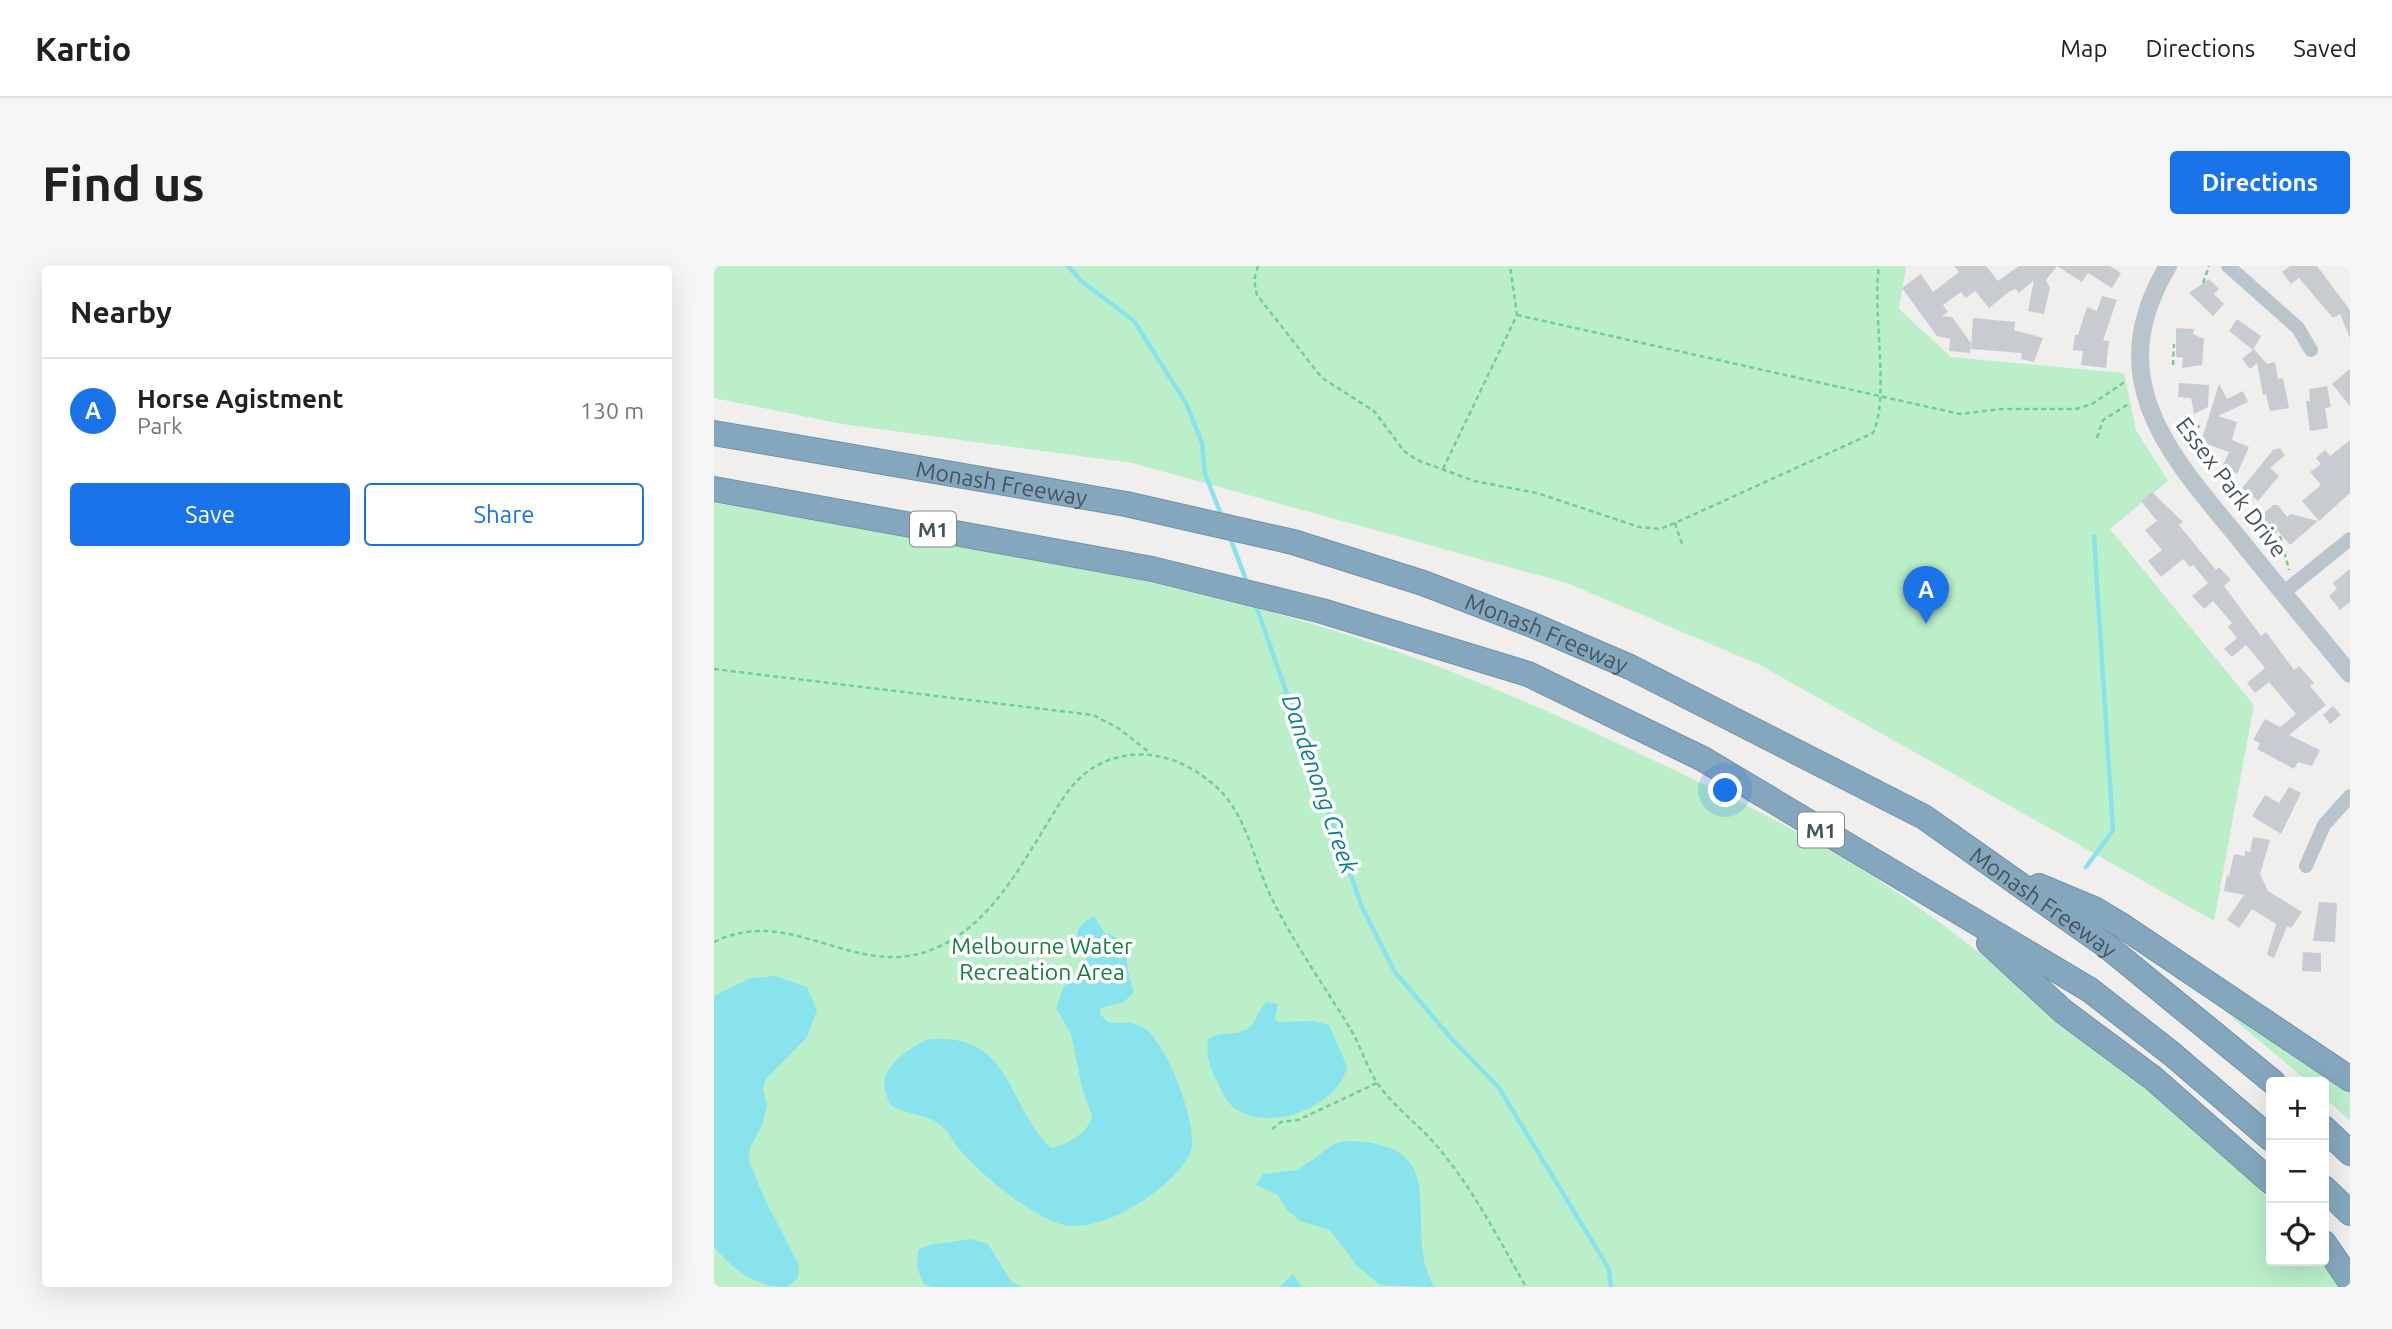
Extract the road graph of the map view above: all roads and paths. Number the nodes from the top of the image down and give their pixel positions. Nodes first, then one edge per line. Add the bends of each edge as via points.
1 (1258, 266) edge
2 (1510, 266) edge
3 (1879, 266) edge
4 (2167, 266) edge
5 (2209, 266) edge
6 (2228, 266) edge
7 (2203, 283) dead end
8 (1517, 315) junction
9 (2174, 344) dead end
10 (2311, 350) dead end
11 (2173, 365) dead end
12 (2143, 377) junction
13 (1880, 396) junction
14 (2130, 402) dead end
15 (2188, 421) dead end
16 (2202, 428) dead end
17 (714, 433) edge
18 (2097, 438) dead end
19 (1443, 469) junction
20 (714, 489) edge
21 (1675, 523) junction
22 (2280, 536) dead end
23 (2350, 539) edge
24 (1682, 544) dead end
25 (2290, 570) dead end
26 (2283, 593) junction
27 (714, 669) edge
28 (2350, 674) edge
29 (1149, 752) junction
30 (2350, 796) edge
31 (1987, 863) junction
32 (2306, 866) dead end
33 (1951, 908) junction
34 (714, 942) edge
35 (2267, 1077) edge
36 (2350, 1079) edge
37 (1377, 1083) junction
38 (1272, 1129) dead end
39 (2329, 1133) edge
40 (2266, 1135) edge
41 (2350, 1153) edge
42 (2266, 1178) edge
43 (2329, 1193) edge
44 (2350, 1213) edge
45 (2329, 1250) edge
46 (2350, 1281) edge
47 (1527, 1287) edge

1 - 19 path via 1254,280 1257,295 1322,378 1374,411 1404,451
2 - 8 path
3 - 13 path
4 - 12 street, Essex Park Drive via 2145,323
5 - 7 path
6 - 10 street via 2298,328
8 - 13 path
8 - 19 path
9 - 11 path
12 - 13 path via 2120,383 2085,408 2066,411 2002,409 1960,414
12 - 26 street, Essex Park Drive via 2153,422 2172,457
13 - 21 path via 1877,426 1866,439
14 - 18 path via 2103,420
15 - 16 path
17 - 31 highway, Monash Freeway / M1 via 1126,503 1293,542 1423,583 1630,667 1924,817
19 - 21 path via 1639,527 1660,529
20 - 33 highway, Monash Freeway / M1 via 1152,569 1322,611 1528,674 1703,759
21 - 24 path
22 - 25 path
23 - 26 street
26 - 28 street, Essex Park Drive
27 - 29 path via 1093,715
29 - 34 path via 1106,761 1085,771 989,909 963,934 937,948 915,956 889,957 843,950 783,930 749,931
29 - 37 path via 1172,758 1213,784 1236,809 1273,901 1365,1053
30 - 32 street via 2323,825
31 - 35 highway, Monash Freeway / M1 via 2108,947
31 - 36 highway via 2094,909
33 - 40 highway, Monash Freeway / M1 via 2090,990
33 - 42 highway via 2064,1012 2163,1087
37 - 38 path
37 - 47 path via 1469,1185
39 - 41 highway
43 - 44 highway
45 - 46 highway

